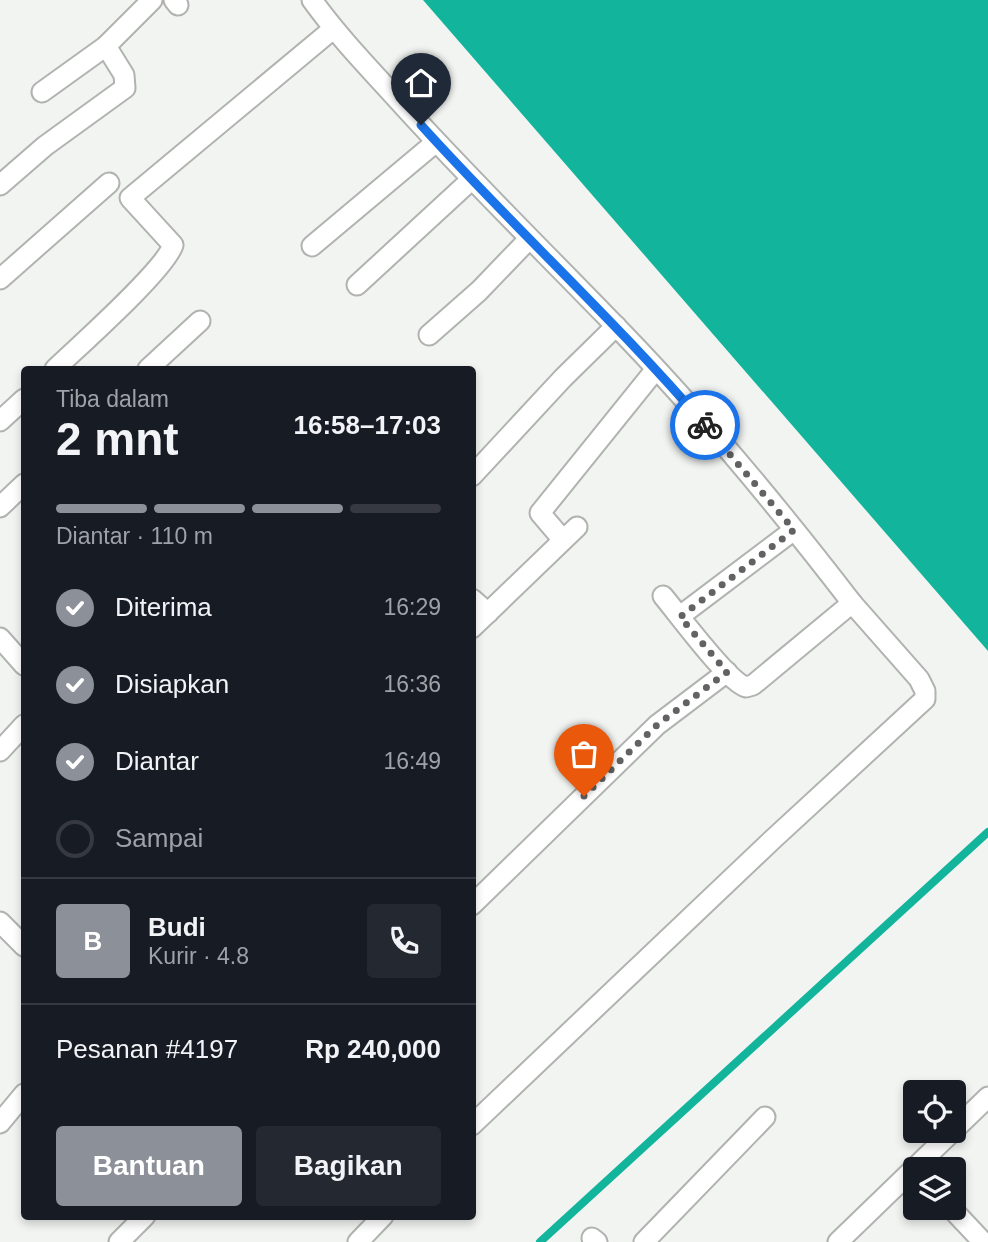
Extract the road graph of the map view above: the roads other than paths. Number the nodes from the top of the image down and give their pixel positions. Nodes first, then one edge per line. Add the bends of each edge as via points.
1 (152, 0) edge
2 (312, 0) edge
3 (333, 29) junction
4 (106, 46) junction
5 (42, 92) dead end
6 (436, 142) junction
7 (471, 180) junction
8 (109, 183) dead end
9 (0, 185) edge
10 (529, 239) junction
11 (312, 246) dead end
12 (0, 279) edge
13 (357, 285) dead end
14 (200, 321) dead end
15 (616, 326) junction
16 (429, 335) dead end
17 (58, 366) edge
18 (151, 366) edge
19 (656, 369) junction
20 (21, 402) edge
21 (0, 421) edge
22 (476, 472) edge
23 (21, 487) edge
24 (0, 507) edge
25 (794, 530) junction
26 (663, 596) dead end
27 (476, 602) edge
28 (852, 603) junction
29 (488, 613) junction
30 (680, 617) junction
31 (476, 624) edge
32 (0, 638) edge
33 (21, 662) edge
34 (727, 672) junction
35 (21, 728) edge
36 (0, 751) edge
37 (476, 901) edge
38 (0, 922) edge
39 (21, 943) edge
40 (988, 1097) edge
41 (21, 1098) edge
42 (765, 1117) dead end
43 (476, 1121) edge
44 (0, 1123) edge
45 (929, 1157) edge
46 (903, 1182) edge
47 (141, 1220) edge
48 (379, 1220) edge
49 (962, 1220) edge
50 (119, 1242) edge
51 (358, 1242) edge
52 (644, 1242) edge
53 (838, 1242) edge
54 (983, 1242) edge

1 - 4 street
2 - 3 street
3 - 6 street
3 - 17 street via 130,198 173,245 170,253
4 - 5 street
4 - 9 street via 124,75 125,88
6 - 7 street
6 - 11 street
7 - 10 street
7 - 13 street
8 - 12 street
10 - 15 street
10 - 16 street
14 - 18 street
15 - 19 street
15 - 22 street
19 - 25 street
19 - 29 street via 540,513 570,533
20 - 21 street
23 - 24 street
25 - 28 street
25 - 30 street
26 - 30 street
27 - 29 street
28 - 34 street via 753,685 743,686
28 - 43 street via 919,679 925,699
29 - 31 street
30 - 34 street
32 - 33 street
34 - 37 street via 657,725
35 - 36 street
38 - 39 street
40 - 45 street
41 - 44 street
42 - 52 street
46 - 53 street
47 - 50 street
48 - 51 street
49 - 54 street

